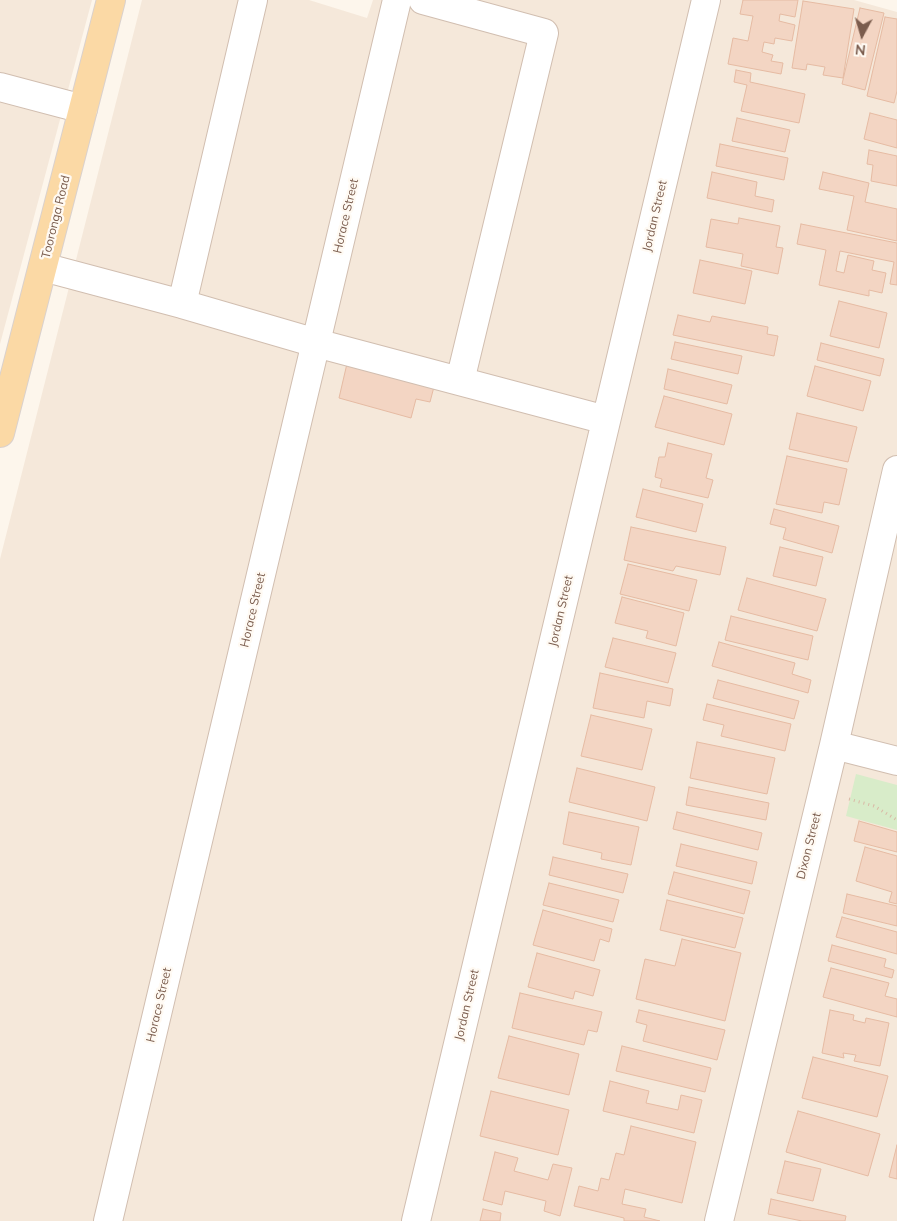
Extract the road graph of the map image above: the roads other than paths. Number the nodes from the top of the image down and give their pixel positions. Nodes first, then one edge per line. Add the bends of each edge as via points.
1 (111, 0) edge
2 (253, 0) edge
3 (397, 0) edge
4 (423, 0) edge
5 (706, 0) edge
6 (0, 87) edge
7 (83, 109) junction
8 (43, 267) junction
9 (182, 304) junction
10 (316, 343) junction
11 (460, 381) junction
12 (606, 420) junction
13 (0, 429) edge
14 (897, 470) edge
15 (834, 745) junction
16 (897, 761) edge
17 (108, 1221) edge
18 (416, 1221) edge
19 (719, 1221) edge

1 - 7 main road, Tooronga Road
2 - 9 street
3 - 10 street, Horace Street
4 - 11 street via 544,33
5 - 12 street, Jordan Street
6 - 7 street
7 - 8 main road, Tooronga Road
8 - 9 street
8 - 13 main road, Tooronga Road
9 - 10 street
10 - 11 street
10 - 17 street, Horace Street
11 - 12 street
12 - 18 street, Jordan Street
14 - 15 street, Dixon Street
15 - 16 street
15 - 19 street, Dixon Street

